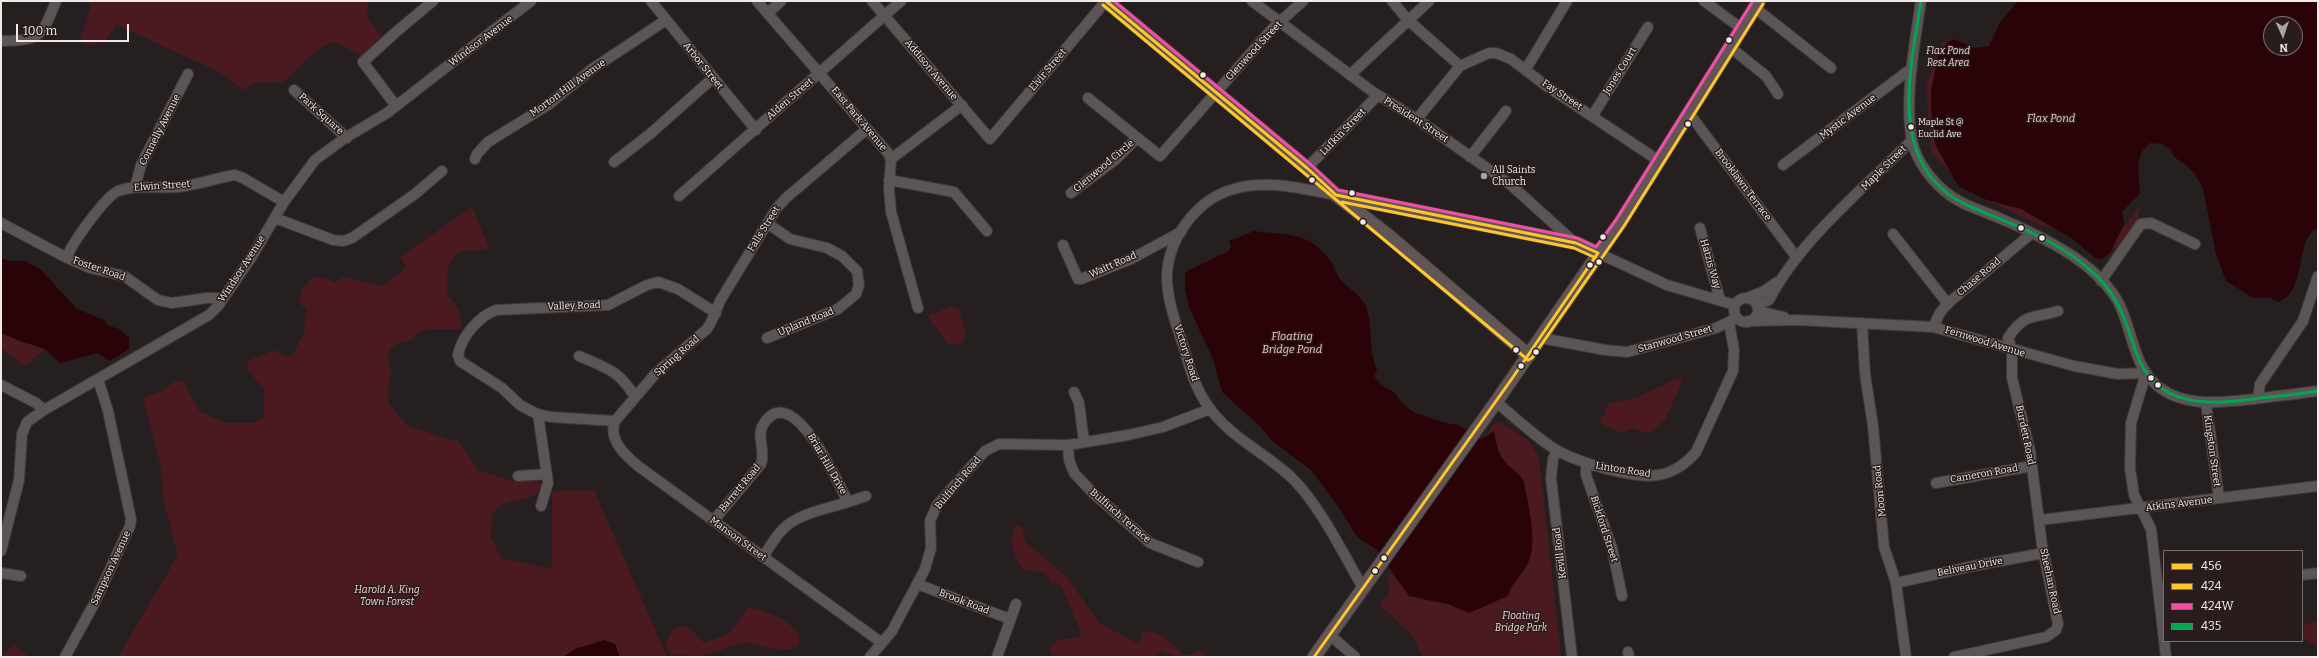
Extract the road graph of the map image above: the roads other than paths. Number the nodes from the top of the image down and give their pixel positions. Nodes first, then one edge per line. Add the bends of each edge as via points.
1 (56, 1) edge
2 (433, 1) edge
3 (531, 1) edge
4 (651, 1) edge
5 (757, 1) edge
6 (781, 1) edge
7 (872, 1) edge
8 (901, 1) edge
9 (1106, 1) edge
10 (1252, 1) edge
11 (1303, 1) edge
12 (1392, 1) edge
13 (1429, 1) edge
14 (1568, 1) edge
15 (1704, 1) edge
16 (1922, 1) edge
17 (1757, 4) edge
18 (768, 13) junction
19 (884, 15) junction
20 (666, 20) junction
21 (1408, 20) junction
22 (1281, 22) junction
23 (1648, 27) dead end
24 (1742, 29) junction
25 (1, 41) edge
26 (1730, 47) junction
27 (1460, 66) junction
28 (1831, 68) dead end
29 (1912, 68) junction
30 (1526, 69) junction
31 (820, 73) junction
32 (188, 74) dead end
33 (1350, 75) junction
34 (713, 78) junction
35 (294, 90) dead end
36 (1216, 92) junction
37 (1778, 94) dead end
38 (1378, 95) junction
39 (1088, 98) dead end
40 (962, 105) junction
41 (396, 106) junction
42 (1506, 111) dead end
43 (1689, 113) junction
44 (1592, 115) junction
45 (1418, 119) junction
46 (867, 129) junction
47 (756, 130) junction
48 (347, 138) junction
49 (1137, 138) junction
50 (990, 139) joint
51 (1912, 140) junction
52 (1470, 157) junction
53 (475, 159) dead end
54 (891, 159) junction
55 (1659, 161) junction
56 (614, 162) dead end
57 (1783, 165) dead end
58 (1307, 168) junction
59 (442, 171) dead end
60 (889, 180) junction
61 (135, 186) junction
62 (1072, 193) dead end
63 (1336, 195) junction
64 (679, 196) dead end
65 (284, 202) junction
66 (275, 218) junction
67 (1, 223) edge
68 (767, 223) junction
69 (1700, 228) dead end
70 (987, 231) dead end
71 (1181, 232) junction
72 (2032, 233) junction
73 (1893, 234) dead end
74 (1576, 243) junction
75 (2195, 244) dead end
76 (1063, 245) dead end
77 (1598, 253) junction
78 (67, 258) junction
79 (1797, 258) junction
80 (2318, 276) edge
81 (1779, 281) junction
82 (2101, 281) junction
83 (222, 298) junction
84 (1747, 298) junction
85 (1720, 300) junction
86 (1769, 300) junction
87 (1948, 304) junction
88 (1735, 305) junction
89 (918, 308) dead end
90 (1757, 308) junction
91 (2058, 310) dead end
92 (716, 313) junction
93 (1774, 314) junction
94 (1733, 320) junction
95 (1798, 320) junction
96 (1748, 321) junction
97 (1862, 323) junction
98 (1933, 327) junction
99 (767, 338) dead end
100 (1541, 338) junction
101 (2012, 350) junction
102 (1528, 355) junction
103 (579, 356) dead end
104 (2146, 373) junction
105 (98, 379) junction
106 (1, 385) edge
107 (2318, 391) edge
108 (1074, 392) dead end
109 (635, 397) junction
110 (2258, 398) junction
111 (1496, 402) junction
112 (2206, 403) junction
113 (1210, 409) junction
114 (44, 410) junction
115 (538, 414) junction
116 (615, 421) junction
117 (761, 432) joint
118 (1084, 442) junction
119 (1068, 445) junction
120 (1557, 450) junction
121 (1586, 463) junction
122 (2032, 466) junction
123 (547, 474) junction
124 (518, 476) dead end
125 (1936, 483) dead end
126 (2318, 486) edge
127 (866, 496) dead end
128 (2219, 498) junction
129 (848, 502) junction
130 (541, 506) dead end
131 (2142, 508) junction
132 (714, 520) junction
133 (2040, 520) junction
134 (1, 551) edge
135 (2044, 553) junction
136 (763, 557) junction
137 (1198, 562) dead end
138 (1, 573) edge
139 (2318, 573) edge
140 (2303, 575) edge
141 (21, 576) dead end
142 (1896, 583) junction
143 (917, 584) junction
144 (1363, 588) junction
145 (2161, 594) edge
146 (1622, 596) dead end
147 (1016, 604) dead end
148 (2163, 619) edge
149 (1010, 620) junction
150 (1330, 635) junction
151 (2165, 642) edge
152 (882, 644) junction
153 (65, 657) edge
154 (870, 657) edge
155 (997, 657) edge
156 (1314, 657) edge
157 (1355, 657) edge
158 (1572, 657) edge
159 (1906, 657) edge
160 (1954, 657) edge
161 (2166, 657) edge

1 - 25 street via 45,28 37,36 26,40
2 - 41 street via 364,62
3 - 41 street, Windsor Avenue
4 - 20 street, Arbor Street
5 - 18 street, East Park Avenue
6 - 18 street
7 - 19 street, Addison Avenue
8 - 19 street, Alden Street
9 - 36 main road
9 - 50 street, Elvir Street
10 - 22 street, President Street
11 - 22 street, Glenwood Street
12 - 21 street
13 - 21 street
14 - 30 street
15 - 24 street
16 - 29 street, Maple Street
17 - 24 main road
17 - 28 street
18 - 31 street, East Park Avenue
19 - 31 street, Alden Street
19 - 40 street, Addison Avenue
20 - 34 street, Arbor Street
20 - 53 street, Morton Hill Avenue via 592,69 548,105 488,142
21 - 27 street
21 - 33 street
22 - 33 street, President Street
22 - 36 street, Glenwood Street
23 - 44 street, Jones Court
24 - 26 main road
26 - 37 street via 1766,76
26 - 43 main road
27 - 30 street, Fay Street via 1479,56 1496,53
27 - 45 street
29 - 51 street, Maple Street
29 - 57 street, Mystic Avenue
30 - 44 street, Fay Street via 1545,85
31 - 46 street, East Park Avenue
31 - 47 street, Alden Street
32 - 61 street, Connelly Avenue via 141,164
33 - 38 street, President Street
34 - 47 street, Arbor Street
34 - 56 street
35 - 48 street, Park Square
36 - 49 street, Glenwood Street via 1160,156
36 - 58 main road
38 - 45 street, President Street
38 - 58 street, Lufkin Street
39 - 49 street
40 - 50 street, Addison Avenue
40 - 54 street
41 - 48 street, Windsor Avenue
42 - 52 street
43 - 55 main road
43 - 79 street, Brooklawn Terrace
44 - 55 street, Fay Street
45 - 52 street, President Street
46 - 54 street, East Park Avenue
46 - 68 street, Falls Street via 786,198
47 - 64 street, Alden Street
48 - 65 street, Windsor Avenue via 309,166
49 - 62 street, Glenwood Circle via 1115,160
51 - 72 street via 1920,161 1948,194
51 - 79 street, Maple Street
52 - 74 street, President Street via 1511,185
54 - 60 street, East Park Avenue
55 - 77 main road
58 - 63 main road
59 - 66 street via 415,194 352,238 343,241 333,240
60 - 70 street via 954,192
60 - 89 street, East Park Avenue via 891,212
61 - 65 street, Elwin Street via 177,187 235,175
61 - 78 street, Elwin Street via 116,192 110,197 73,242
63 - 71 street, Victory Road via 1277,185 1235,188 1200,208
63 - 74 main road
63 - 102 main road via 1390,236
65 - 66 street, Windsor Avenue
66 - 83 street, Windsor Avenue via 251,258
67 - 78 street, Foster Road
68 - 92 street, Falls Street via 720,301
68 - 99 street, Upland Road via 790,239 827,248 842,256 857,271 859,285 856,294 838,309
69 - 85 street, Hatzis Way
71 - 76 street, Waitt Road via 1131,259 1081,279 1078,279
71 - 113 street, Victory Road via 1168,265 1168,296 1191,370
72 - 82 street via 2078,261
72 - 87 street, Chase Road
73 - 87 street
74 - 77 main road
75 - 82 street via 2151,223 2141,224
77 - 85 street via 1667,285
77 - 100 main road
78 - 83 street, Foster Road via 90,268 118,274 163,302
79 - 81 street, Maple Street
80 - 110 street via 2303,321 2260,384
81 - 84 street, Maple Street
81 - 86 street, Maple Street
82 - 104 street via 2118,299 2123,309
83 - 105 street, Windsor Avenue via 218,306 204,319
84 - 88 street, Maple Street via 1739,300
84 - 90 street
85 - 88 street
86 - 90 street
86 - 93 street via 1768,305
87 - 98 street, Chase Road
88 - 94 street
90 - 93 street, Fernwood Avenue
90 - 96 street via 1755,317
91 - 101 street, Burdett Road via 2027,318 2019,323 2008,338
92 - 109 street, Spring Road via 707,329 670,360
92 - 115 street, Valley Road via 678,289 658,282 608,305 496,310 481,318 465,338 458,355 460,360 502,388 520,405
93 - 95 street, Fernwood Avenue
94 - 96 street
94 - 100 street, Stanwood Street via 1716,328 1627,352
94 - 121 street, Linton Road via 1733,370 1692,456 1673,470 1657,475
95 - 96 street, Fernwood Avenue
95 - 97 street, Fernwood Avenue
97 - 98 street, Fernwood Avenue
97 - 142 street, Moon Road via 1865,374 1881,495 1884,547
98 - 101 street, Fernwood Avenue via 1955,331
100 - 102 main road
101 - 104 street, Fernwood Avenue via 2046,360 2118,374
101 - 122 street, Burdett Road via 2012,378
102 - 111 main road
103 - 109 street via 616,373
104 - 112 street via 2156,385 2176,397
104 - 131 street via 2134,406 2130,437 2134,494
105 - 114 street, Windsor Avenue
105 - 153 street, Sampson Avenue via 108,411 131,519 94,604
106 - 114 street via 36,403
107 - 110 street
108 - 118 street via 1079,403
109 - 116 street, Spring Road
110 - 112 street
111 - 120 street, Linton Road
111 - 144 main road
112 - 128 street, Kingston Street
113 - 118 street, Bulfinch Road via 1140,433
113 - 144 street, Victory Road via 1228,428 1293,480 1321,519
114 - 134 street, Windsor Avenue via 27,422 22,434 20,474
115 - 116 street
115 - 123 street
116 - 132 street, Manson Street via 615,440 624,453 646,472
117 - 129 street, Briar Hill Drive via 764,423 773,415 788,414 795,417 809,433
117 - 132 street, Barrett Road via 764,452 761,464
118 - 119 street, Bulfinch Road
119 - 137 street, Bulfinch Terrace via 1069,460 1074,472 1094,494 1150,543
119 - 143 street, Bulfinch Road via 999,444 992,446 978,458 943,498 933,514 930,522 929,558
120 - 121 street, Linton Road
120 - 158 street, Kevill Road via 1553,459 1551,478
121 - 146 street, Bickford Street via 1586,475 1612,548
122 - 125 street, Cameron Road
122 - 133 street, Burdett Road
123 - 124 street
123 - 130 street via 548,484
126 - 128 street, Atkins Avenue
127 - 129 street
128 - 131 street, Atkins Avenue
129 - 136 street, Briar Hill Drive via 790,523
131 - 133 street, Atkins Avenue
131 - 145 street via 2151,529
132 - 136 street, Manson Street
133 - 135 street, Sheehan Road
135 - 142 street, Beliveau Drive
135 - 160 street, Sheehan Road via 2058,619 2056,630 2046,638
136 - 152 street, Manson Street
138 - 141 street
139 - 140 street
142 - 159 street, Moon Road
143 - 149 street, Brook Road
143 - 152 street, Bulfinch Road via 892,631
144 - 150 main road
145 - 148 street
147 - 149 street
149 - 155 street
150 - 156 main road
150 - 157 street
151 - 161 street
152 - 154 street, Bulfinch Road

